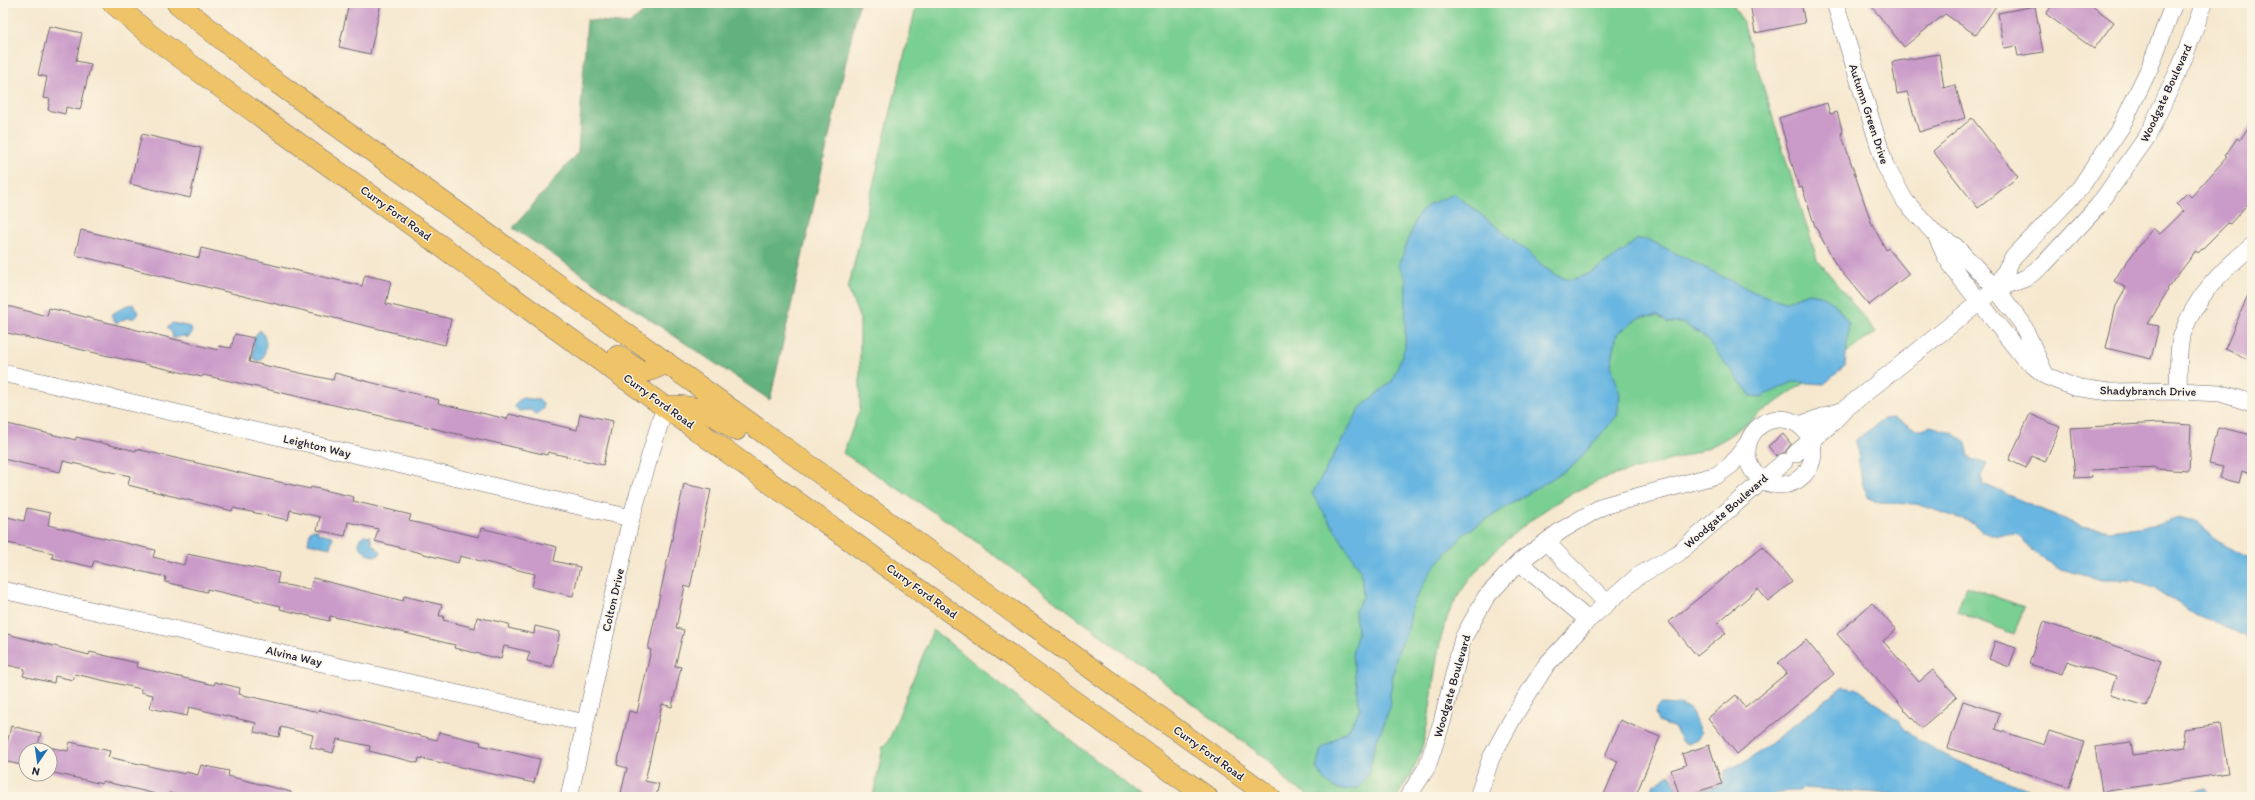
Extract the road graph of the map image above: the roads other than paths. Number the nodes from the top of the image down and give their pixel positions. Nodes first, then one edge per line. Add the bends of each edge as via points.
1 (113, 3) edge
2 (177, 3) edge
3 (1835, 3) edge
4 (2174, 3) edge
5 (2204, 3) edge
6 (353, 182) junction
7 (1936, 235) junction
8 (2252, 246) edge
9 (1996, 289) junction
10 (1980, 301) junction
11 (666, 362) junction
12 (3, 373) edge
13 (2046, 376) junction
14 (2178, 391) junction
15 (2252, 403) edge
16 (665, 406) junction
17 (1845, 409) junction
18 (1799, 425) junction
19 (1812, 441) junction
20 (1748, 443) junction
21 (1762, 479) junction
22 (631, 518) junction
23 (1546, 542) junction
24 (1519, 562) junction
25 (3, 590) edge
26 (1608, 603) junction
27 (1588, 620) junction
28 (1027, 622) junction
29 (585, 723) junction
30 (569, 797) edge
31 (1207, 797) edge
32 (1270, 797) edge
33 (1408, 797) edge
34 (1478, 797) edge

1 - 6 main road, Curry Ford Road via 149,34
2 - 11 main road, Curry Ford Road via 265,74
3 - 7 street, Autumn Green Drive via 1884,165 1905,201
4 - 9 street, Woodgate Boulevard via 2150,67 2121,127 2080,188 2012,259
5 - 9 street, Woodgate Boulevard via 2182,63 2147,137 2098,206 2044,264 2026,278
6 - 11 main road via 392,196 639,370 649,372
6 - 16 main road, Curry Ford Road
7 - 9 street, Autumn Green Drive via 1955,246
7 - 10 street, Autumn Green Drive via 1946,257
8 - 14 street via 2227,267 2200,298 2182,336
9 - 10 street, Woodgate Boulevard
9 - 13 street via 2022,323
10 - 13 street, Shadybranch Drive via 2023,357
10 - 17 street, Woodgate Boulevard
11 - 28 main road, Curry Ford Road
12 - 22 street, Leighton Way
13 - 14 street, Shadybranch Drive via 2074,387 2109,392
14 - 15 street, Shadybranch Drive via 2220,394
16 - 22 street, Colton Drive
16 - 28 main road via 688,405 712,413 986,609
16 - 31 main road, Curry Ford Road
17 - 18 street, Woodgate Boulevard
17 - 19 street, Woodgate Boulevard
18 - 19 street
18 - 20 street, Woodgate Boulevard via 1789,420 1769,421 1752,434
19 - 21 street, Woodgate Boulevard
19 - 21 street via 1812,461 1801,477 1782,484 1772,484
20 - 21 street via 1749,464
20 - 23 street, Woodgate Boulevard via 1731,465 1717,475 1603,506
21 - 26 street, Woodgate Boulevard via 1677,554 1638,576
22 - 29 street, Colton Drive
23 - 24 street, Woodgate Boulevard
23 - 26 street
24 - 27 street
24 - 33 street, Woodgate Boulevard via 1486,597 1463,638 1442,722 1427,767
25 - 29 street, Alvina Way
26 - 27 street, Woodgate Boulevard
27 - 34 street, Woodgate Boulevard via 1547,664 1519,708 1492,758
28 - 32 main road, Curry Ford Road
29 - 30 street, Colton Drive

